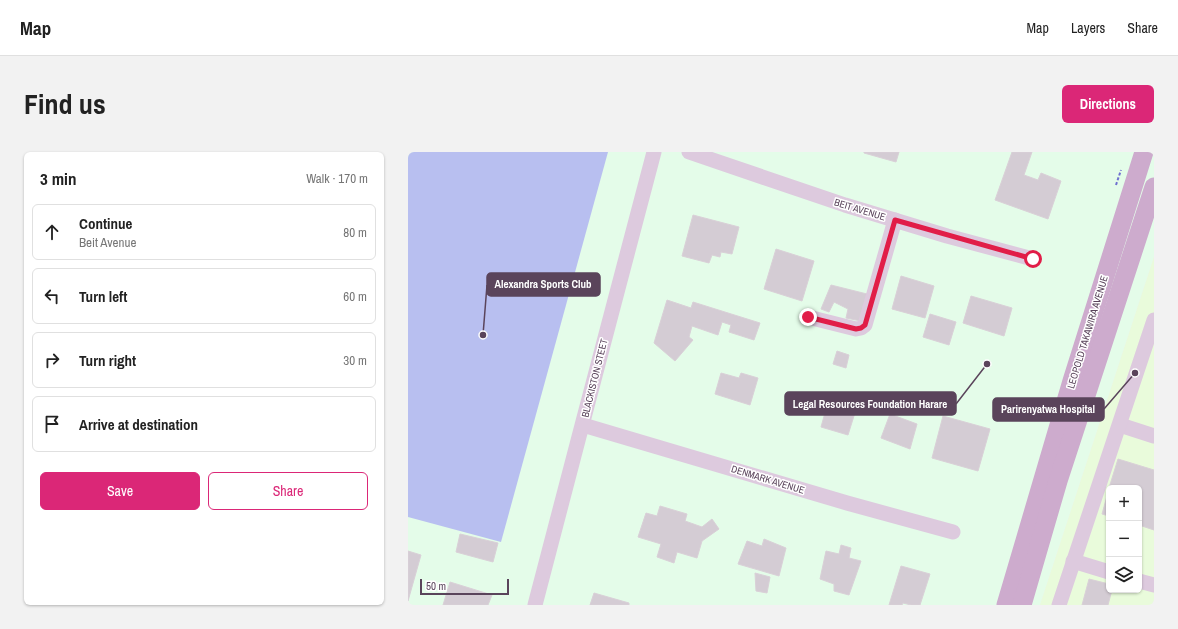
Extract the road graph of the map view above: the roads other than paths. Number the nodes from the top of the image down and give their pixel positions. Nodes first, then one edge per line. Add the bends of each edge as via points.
1 (654, 152) edge
2 (689, 152) edge
3 (1144, 152) edge
4 (1154, 187) edge
5 (895, 220) junction
6 (1033, 259) dead end
7 (808, 317) dead end
8 (1154, 320) edge
9 (583, 425) junction
10 (1120, 425) junction
11 (1154, 436) edge
12 (954, 532) dead end
13 (1074, 561) junction
14 (1106, 571) edge
15 (1142, 582) edge
16 (1154, 585) edge
17 (535, 605) edge
18 (1006, 605) edge
19 (1022, 605) edge
20 (1059, 605) edge

1 - 9 street, BLACKISTON STEET
2 - 5 street, BEIT AVENUE
3 - 18 main road, LEOPOLD TAKAWIRA AVENUE via 1072,381
4 - 19 main road, LEOPOLD TAKAWIRA AVENUE via 1058,481
5 - 6 street, BEIT AVENUE
5 - 7 street via 865,325 856,329
8 - 10 street
9 - 12 street, DENMARK AVENUE
9 - 17 street, BLACKISTON STEET
10 - 11 street
10 - 13 street
13 - 14 street
13 - 20 street
15 - 16 street

